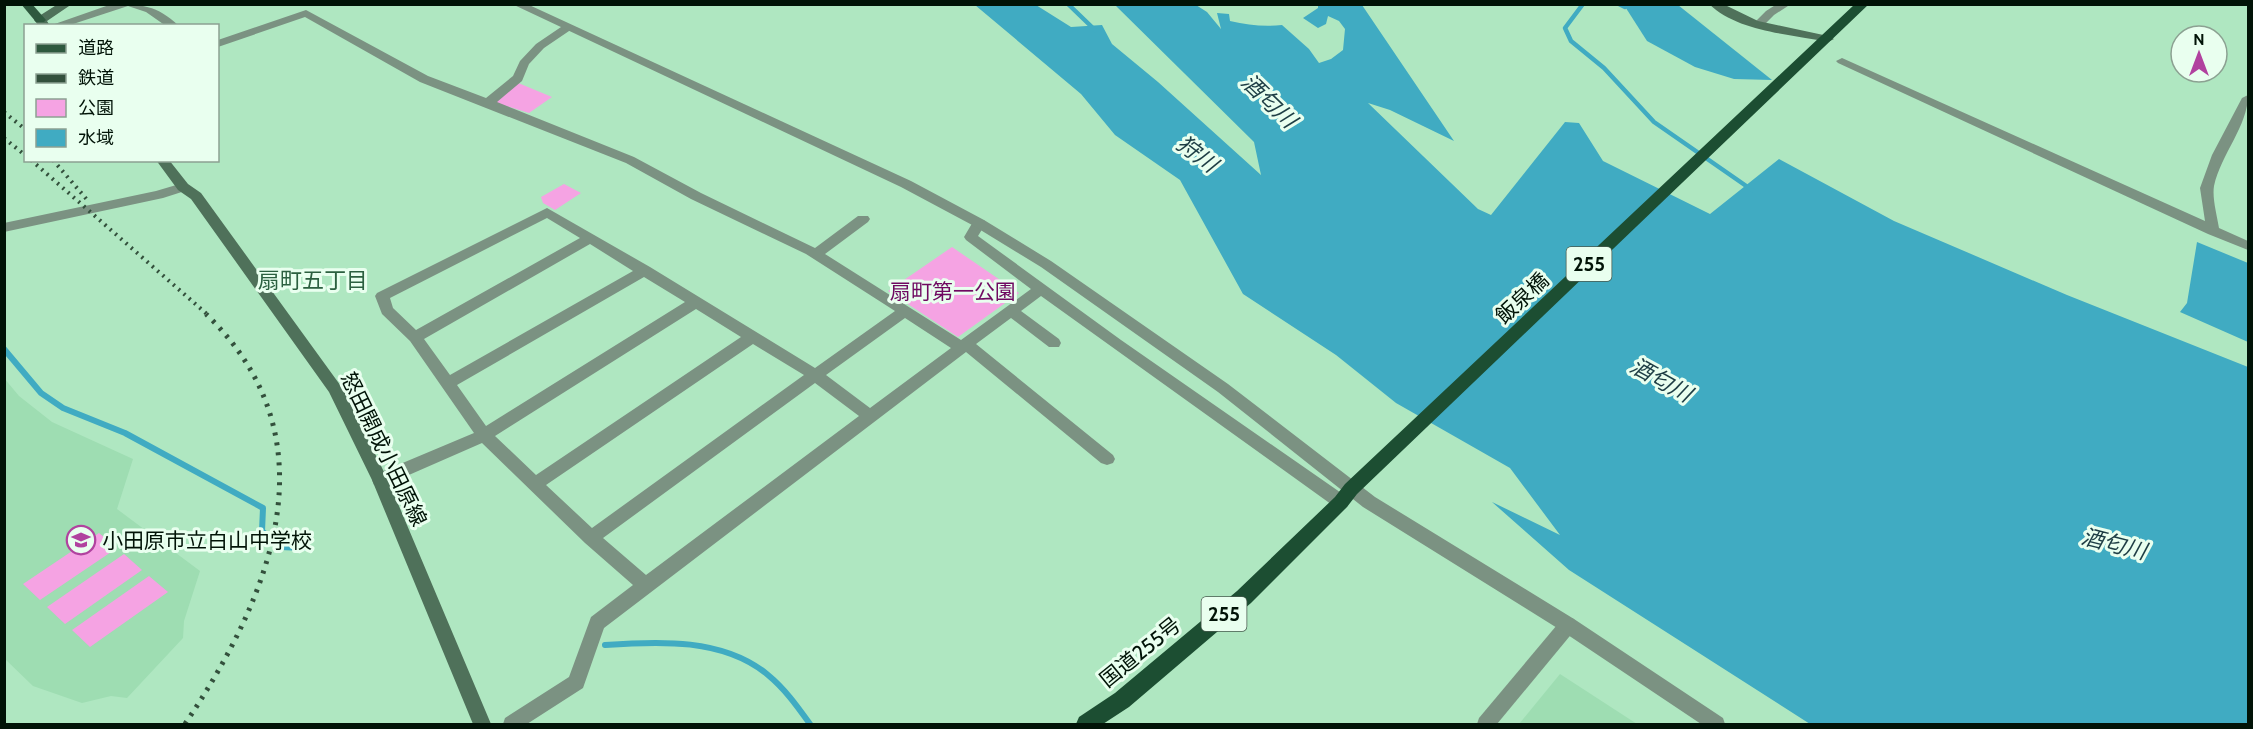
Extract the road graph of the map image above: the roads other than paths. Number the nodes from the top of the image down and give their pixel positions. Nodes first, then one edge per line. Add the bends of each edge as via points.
1 (26, 4) edge
2 (67, 4) edge
3 (125, 4) edge
4 (132, 4) edge
5 (517, 4) edge
6 (1714, 4) edge
7 (1786, 4) edge
8 (1863, 4) edge
9 (42, 23) edge
10 (60, 24) edge
11 (171, 24) edge
12 (1758, 25) junction
13 (568, 27) junction
14 (1828, 39) junction
15 (219, 44) edge
16 (1842, 61) dead end
17 (2248, 98) edge
18 (486, 104) junction
19 (164, 162) edge
20 (183, 186) junction
21 (863, 219) dead end
22 (979, 224) junction
23 (4, 228) edge
24 (2213, 231) junction
25 (589, 239) junction
26 (2248, 246) edge
27 (816, 254) junction
28 (645, 270) junction
29 (1042, 288) junction
30 (696, 302) junction
31 (1012, 311) junction
32 (904, 312) junction
33 (415, 337) junction
34 (752, 337) junction
35 (1054, 343) dead end
36 (963, 346) junction
37 (815, 375) junction
38 (449, 383) junction
39 (871, 417) junction
40 (484, 435) junction
41 (1107, 459) dead end
42 (380, 480) junction
43 (535, 484) junction
44 (1346, 496) junction
45 (591, 538) junction
46 (645, 585) junction
47 (1568, 625) junction
48 (482, 724) edge
49 (512, 724) edge
50 (1086, 724) edge
51 (1486, 724) edge
52 (1716, 724) edge

1 - 9 main road
2 - 9 main road
3 - 10 street
4 - 11 street
5 - 13 street
6 - 12 main road via 1731,16
7 - 12 street
8 - 14 highway, 255
12 - 14 main road
13 - 18 street via 540,46 524,63 518,78
13 - 22 street via 906,184
14 - 44 highway, 飯泉橋 / 255
15 - 18 street via 306,13 424,80
16 - 24 street
17 - 24 street via 2218,155 2207,188
18 - 27 street via 630,160
19 - 20 main road, 怒田開成小田原線
20 - 23 street via 158,195
20 - 42 main road, 怒田開成小田原線 via 196,196 335,389
21 - 27 street
22 - 29 street via 971,237
22 - 44 street via 1046,264 1223,388
24 - 26 street
25 - 28 street
25 - 33 street
25 - 33 street via 547,212 382,296 387,310
27 - 32 street
28 - 30 street
28 - 38 street
29 - 31 street
29 - 44 street via 1125,351
30 - 34 street
30 - 40 street
31 - 35 street
31 - 36 street
32 - 36 street
32 - 37 street
33 - 38 street
34 - 37 street
34 - 43 street
36 - 39 street
36 - 41 street
37 - 39 street
37 - 45 street
38 - 40 street
39 - 46 street
40 - 42 street
40 - 43 street
42 - 48 main road, 怒田開成小田原線
43 - 45 street
44 - 47 street
44 - 50 highway, 国道255号 / 255 via 1244,597 1122,700
45 - 46 street
46 - 49 street via 597,623 576,682
47 - 51 street
47 - 52 street

